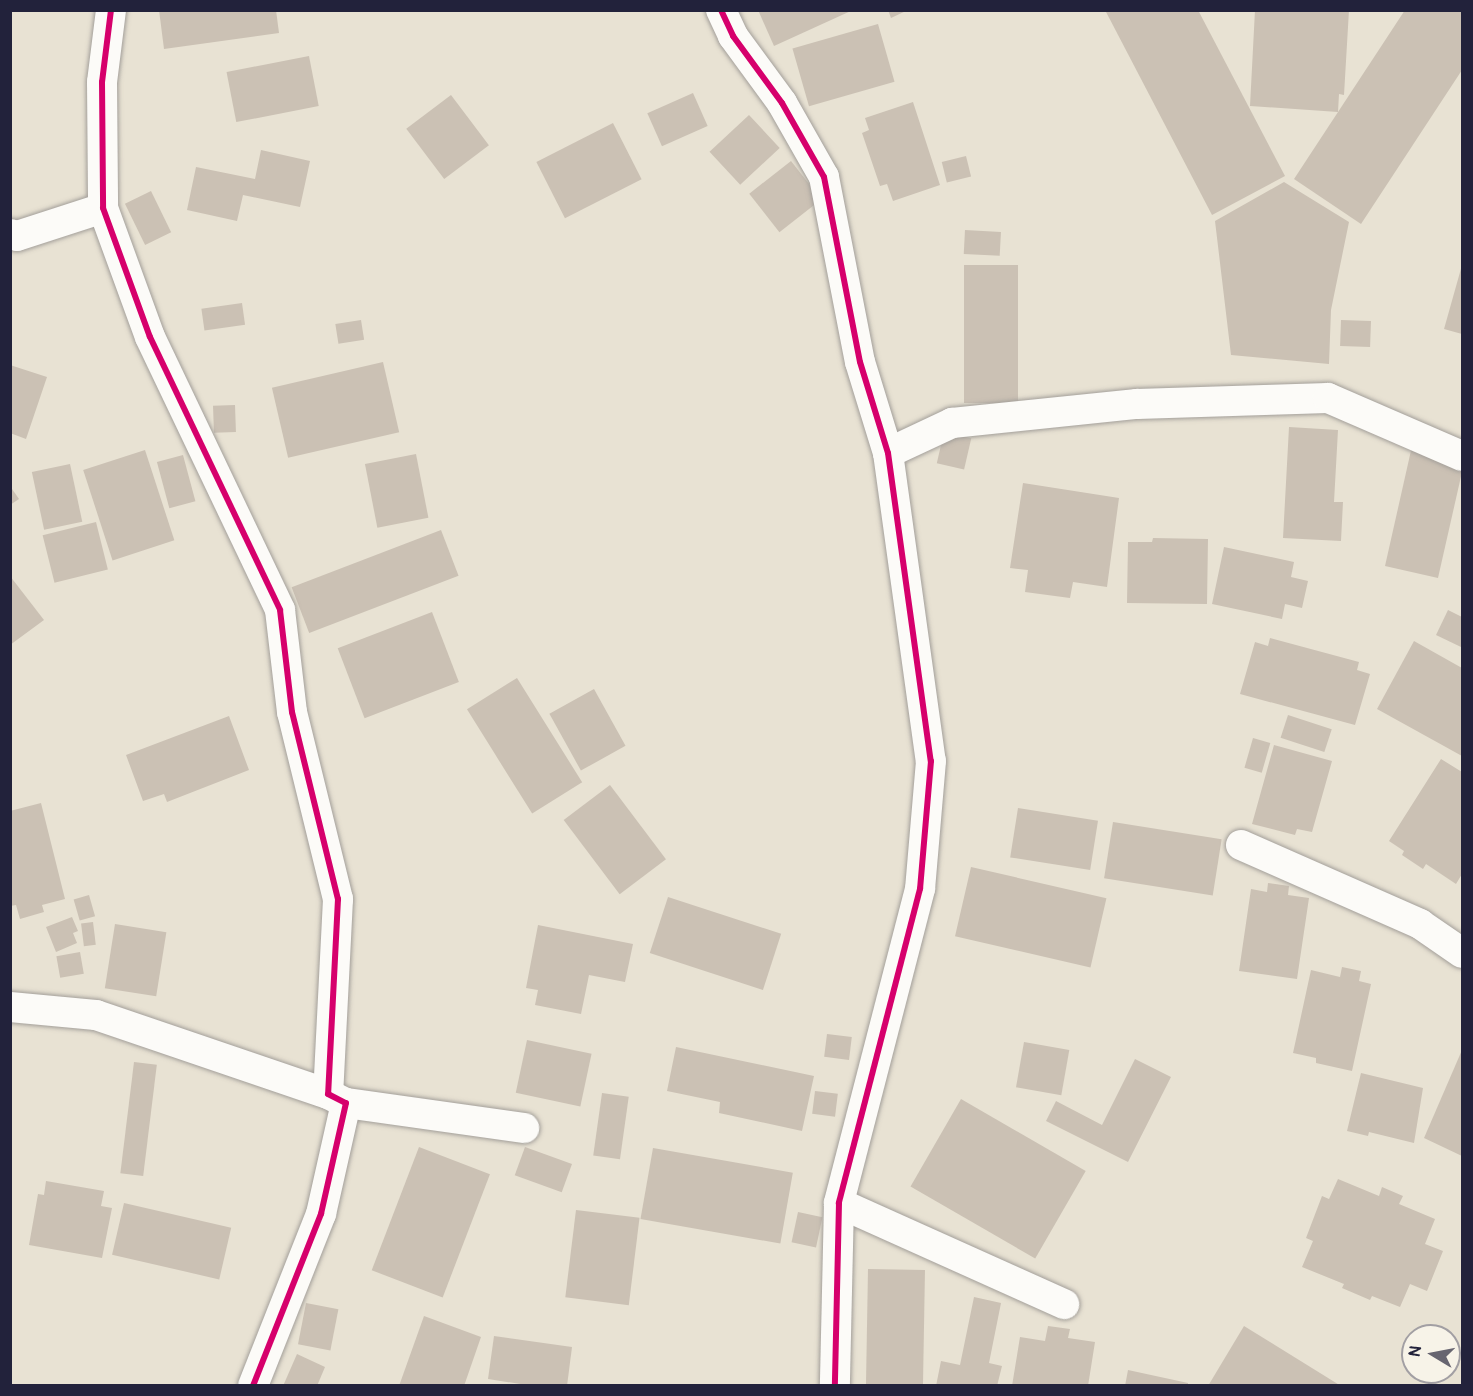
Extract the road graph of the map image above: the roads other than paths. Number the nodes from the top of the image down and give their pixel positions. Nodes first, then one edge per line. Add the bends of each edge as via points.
1 (111, 10) edge
2 (721, 10) edge
3 (103, 208) junction
4 (10, 234) edge
5 (888, 453) junction
6 (1462, 456) edge
7 (1241, 845) dead end
8 (1462, 953) edge
9 (10, 1007) edge
10 (337, 1099) junction
11 (524, 1128) dead end
12 (839, 1203) junction
13 (1064, 1304) dead end
14 (253, 1386) edge
15 (835, 1386) edge

1 - 3 street via 102,82
2 - 5 street via 733,36 782,103 824,177 860,362
3 - 4 street via 16,236
3 - 10 street via 150,338 280,610 292,712 338,899
5 - 6 street via 952,423 1137,404 1329,398
5 - 12 street via 931,761 920,889
7 - 8 street via 1420,924
9 - 10 street via 96,1015
10 - 11 street
10 - 14 street via 321,1214
12 - 13 street
12 - 15 street

